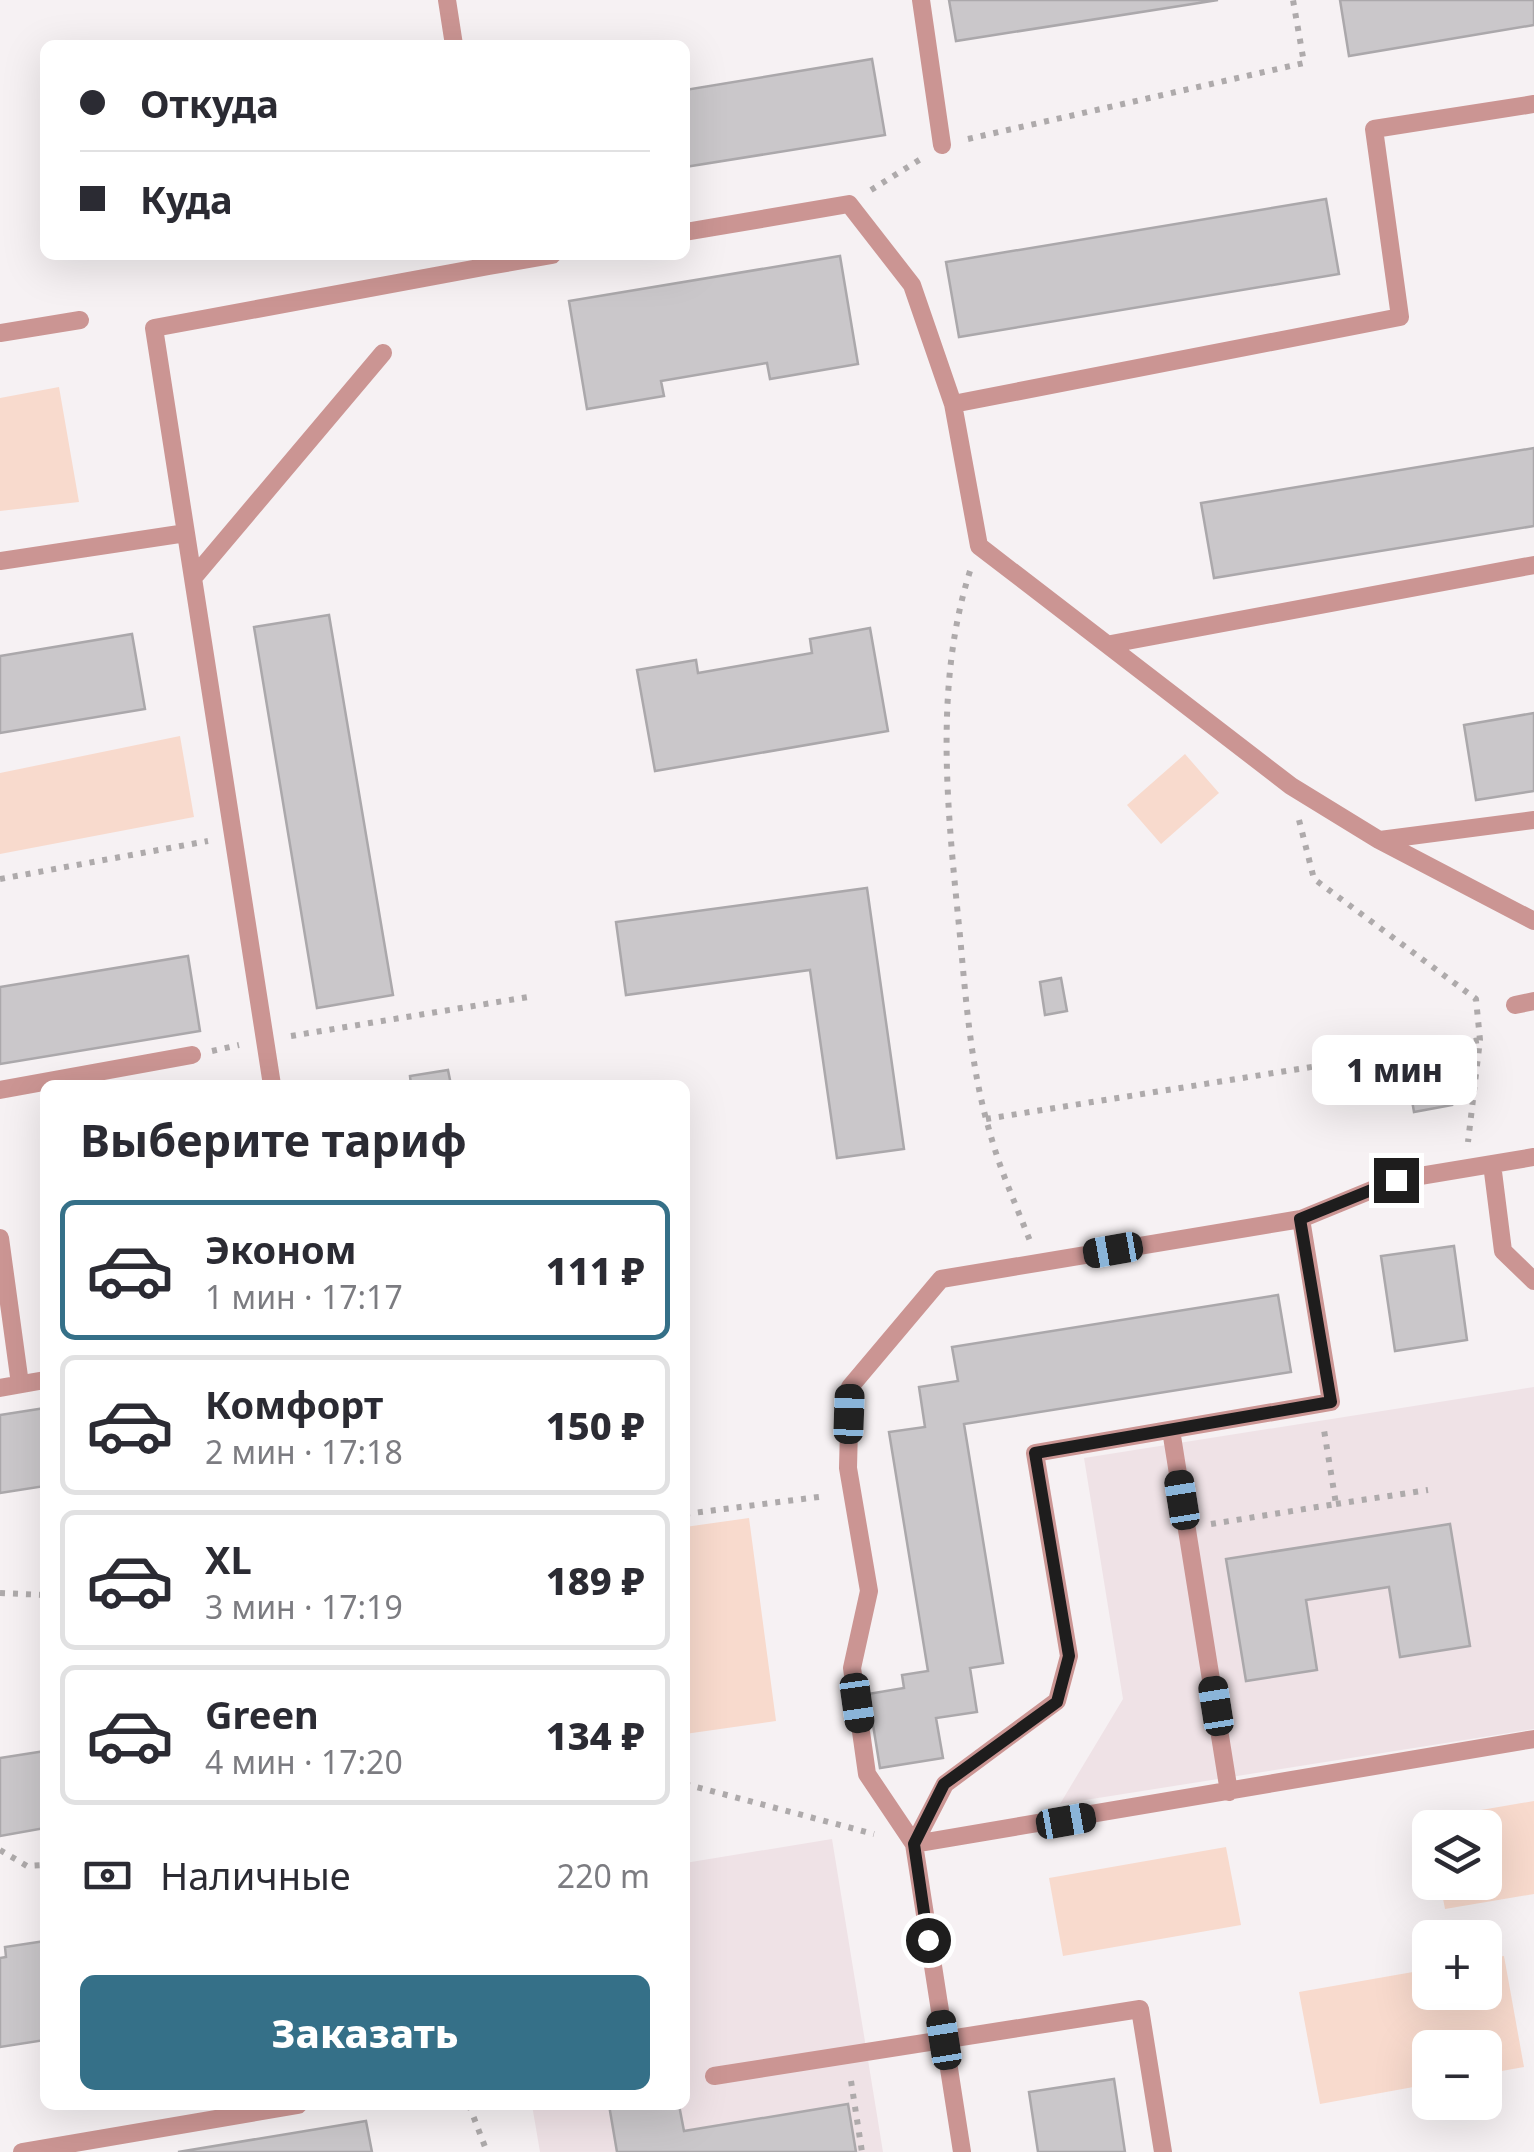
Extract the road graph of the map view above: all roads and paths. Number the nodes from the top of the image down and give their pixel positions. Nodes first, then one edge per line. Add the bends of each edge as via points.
1 (446, 0) edge
2 (921, 0) edge
3 (1293, 0) edge
4 (453, 40) edge
5 (1534, 104) edge
6 (942, 145) junction
7 (850, 204) junction
8 (690, 231) edge
9 (488, 260) edge
10 (80, 320) dead end
11 (0, 333) edge
12 (382, 353) dead end
13 (953, 404) junction
14 (186, 533) junction
15 (978, 546) junction
16 (0, 561) edge
17 (1534, 565) edge
18 (194, 577) junction
19 (1112, 644) junction
20 (1291, 786) junction
21 (1534, 820) edge
22 (234, 836) junction
23 (1379, 840) junction
24 (0, 879) edge
25 (1534, 921) edge
26 (528, 997) dead end
27 (1534, 1001) edge
28 (1515, 1006) dead end
29 (265, 1040) junction
30 (1480, 1040) junction
31 (192, 1055) joint
32 (55, 1080) edge
33 (271, 1080) edge
34 (40, 1083) edge
35 (0, 1090) edge
36 (986, 1119) junction
37 (1534, 1157) edge
38 (1492, 1164) junction
39 (1464, 1168) junction
40 (1300, 1219) junction
41 (0, 1238) edge
42 (1038, 1263) junction
43 (1534, 1281) edge
44 (40, 1381) edge
45 (20, 1384) junction
46 (0, 1388) edge
47 (1323, 1420) dead end
48 (1171, 1430) junction
49 (1428, 1490) dead end
50 (852, 1493) junction
51 (1336, 1504) junction
52 (690, 1513) edge
53 (1187, 1528) junction
54 (0, 1594) edge
55 (40, 1594) edge
56 (1534, 1739) edge
57 (690, 1785) edge
58 (1229, 1792) junction
59 (914, 1844) junction
60 (0, 1850) edge
61 (40, 1865) edge
62 (944, 2040) junction
63 (846, 2055) junction
64 (714, 2076) dead end
65 (269, 2110) edge
66 (471, 2110) edge
67 (22, 2152) edge
68 (487, 2152) edge
69 (862, 2152) edge
70 (962, 2152) edge
71 (1163, 2152) edge

1 - 4 lane
2 - 6 lane
3 - 6 path via 1304,63
5 - 13 lane via 1374,129 1400,317
6 - 7 path
7 - 8 lane
7 - 13 lane via 912,286
9 - 14 lane via 154,328
10 - 11 lane
12 - 18 lane
13 - 15 lane
14 - 16 lane
14 - 18 lane
15 - 19 lane
15 - 36 path via 953,625 946,746 963,972
17 - 19 lane
18 - 22 lane
19 - 20 lane
20 - 23 lane
20 - 30 path via 1314,880 1476,999
21 - 23 lane
22 - 24 path
22 - 29 lane
23 - 25 lane
26 - 29 path
27 - 28 lane
29 - 31 path
29 - 33 lane
30 - 36 path
30 - 39 path
31 - 32 lane
34 - 35 lane
36 - 42 path
37 - 38 lane
38 - 39 lane
38 - 43 lane via 1503,1252
39 - 40 lane via 1396,1180
40 - 42 lane
40 - 48 lane via 1331,1402
41 - 45 lane
42 - 50 lane via 941,1280 850,1388
44 - 45 lane
45 - 46 lane
47 - 51 path
48 - 53 lane
48 - 59 lane via 1035,1453 1069,1656 1057,1702 944,1784
49 - 51 path
50 - 52 path
50 - 59 lane via 869,1591 852,1668 868,1774
51 - 53 path
53 - 58 lane
54 - 55 path
56 - 58 lane
57 - 59 path
58 - 59 lane
59 - 62 lane
60 - 61 path via 27,1866
62 - 63 lane
62 - 70 lane
62 - 71 lane via 1140,2009
63 - 64 lane
63 - 69 path
65 - 67 lane
66 - 68 path

